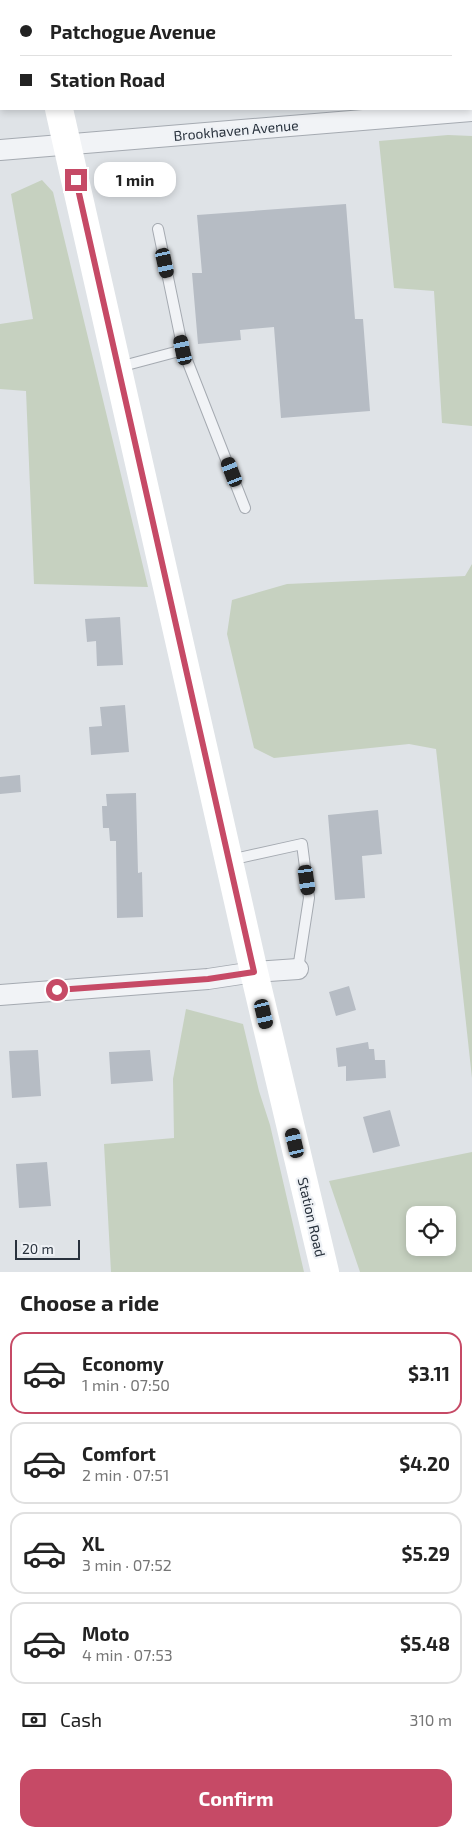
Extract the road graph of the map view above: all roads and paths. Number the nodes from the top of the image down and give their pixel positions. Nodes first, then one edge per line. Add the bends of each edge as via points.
1 (59, 110) edge
2 (472, 110) edge
3 (401, 113) edge
4 (68, 144) junction
5 (0, 150) edge
6 (158, 228) dead end
7 (183, 350) junction
8 (118, 368) junction
9 (245, 508) dead end
10 (229, 860) junction
11 (298, 969) joint
12 (254, 972) junction
13 (0, 995) edge
14 (325, 1272) edge

1 - 4 main road, Station Road
2 - 3 street, Brookhaven Avenue
3 - 4 street, Brookhaven Avenue
4 - 5 street, Brookhaven Avenue
4 - 8 main road, Station Road
6 - 7 lane
7 - 8 lane
7 - 9 lane
8 - 10 main road, Station Road
10 - 11 lane via 302,844 309,898
10 - 12 main road, Station Road
11 - 12 street
12 - 13 street via 208,979
12 - 14 main road, Station Road

